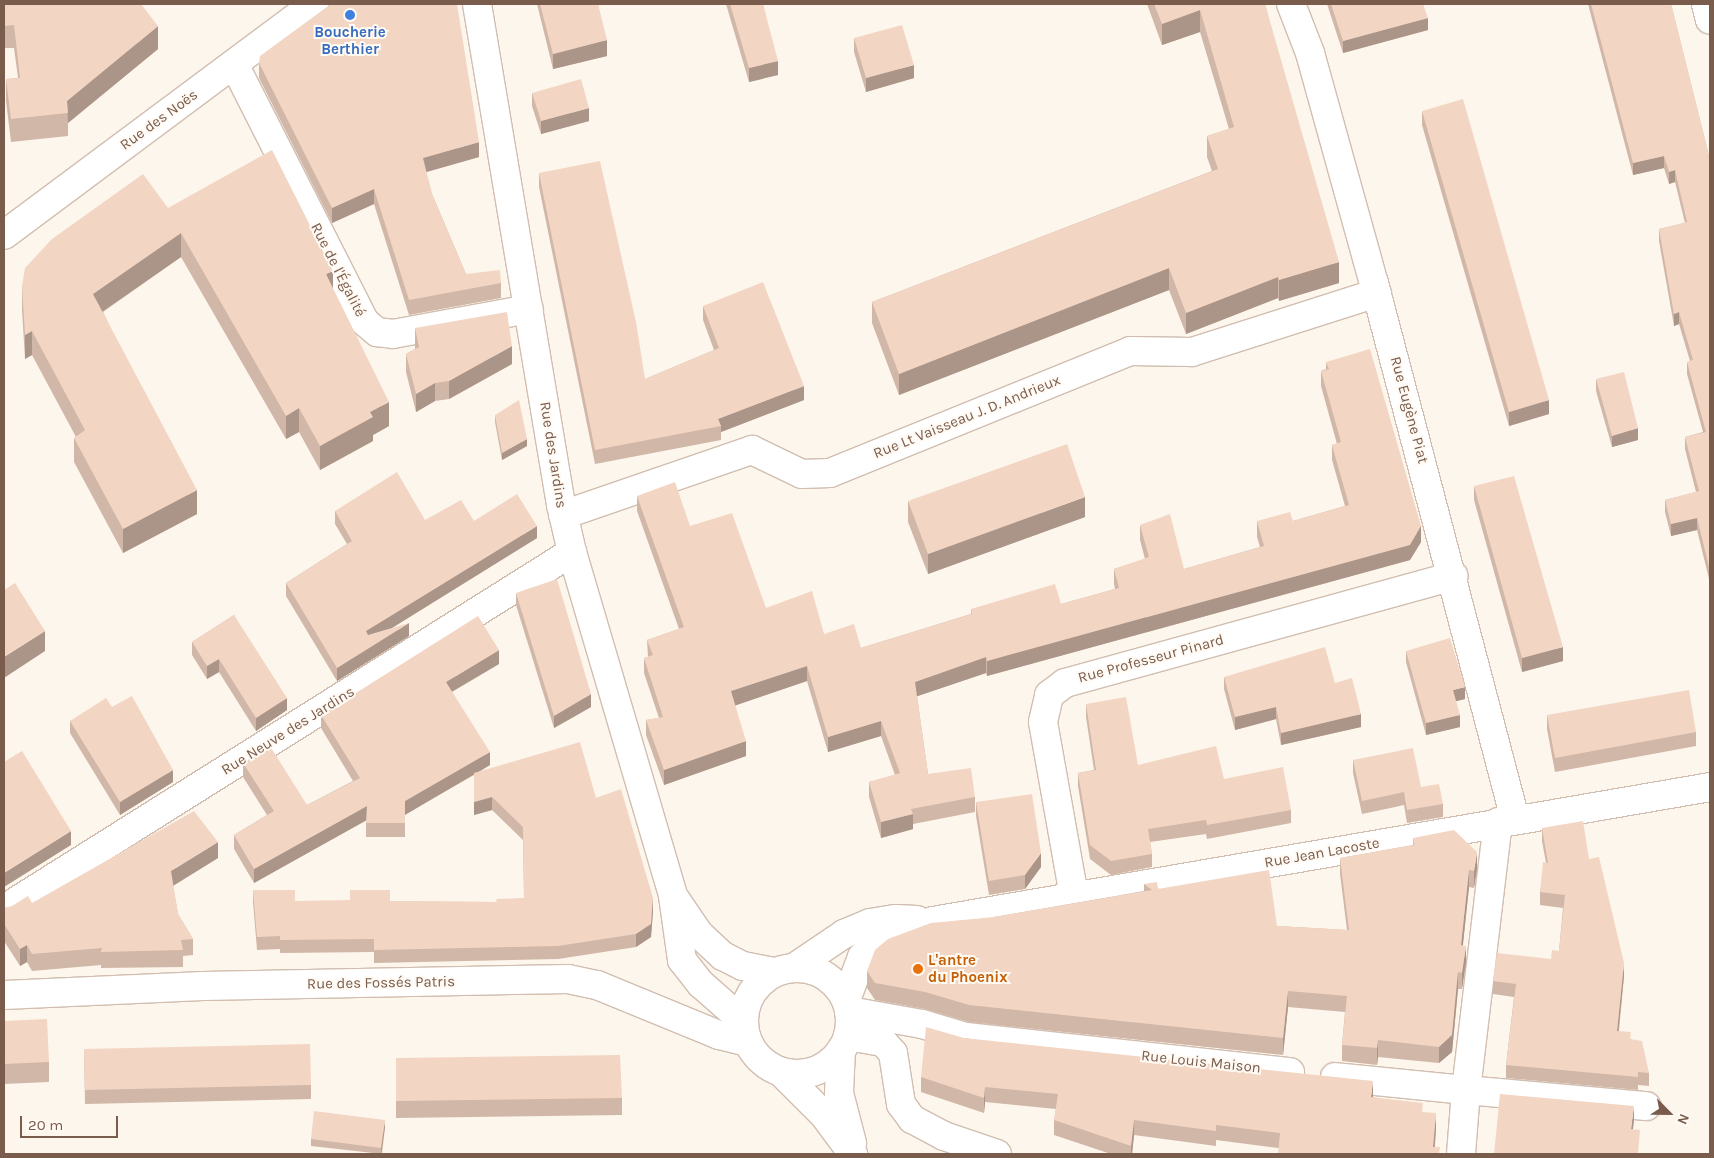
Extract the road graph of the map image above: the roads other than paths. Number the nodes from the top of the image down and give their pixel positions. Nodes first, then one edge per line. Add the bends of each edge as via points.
1 (314, 4) edge
2 (477, 4) edge
3 (1291, 4) edge
4 (1706, 4) edge
5 (1710, 20) edge
6 (234, 64) junction
7 (4, 235) edge
8 (1377, 293) junction
9 (530, 309) junction
10 (563, 515) junction
11 (572, 552) junction
12 (1454, 576) junction
13 (1710, 787) edge
14 (1506, 821) junction
15 (674, 896) junction
16 (1074, 896) junction
17 (4, 909) edge
18 (933, 922) junction
19 (785, 969) junction
20 (4, 995) edge
21 (846, 1024) junction
22 (745, 1032) junction
23 (781, 1072) junction
24 (1466, 1090) junction
25 (1646, 1106) dead end
26 (854, 1154) edge
27 (997, 1154) edge
28 (1461, 1154) edge

1 - 6 street, Rue des Noës
2 - 9 street, Rue des Jardins
3 - 8 street, Rue Eugène Piat via 1310,53
4 - 5 street
6 - 7 street, Rue des Noës
6 - 9 street, Rue de l'Égalité via 365,322 376,332 393,334
8 - 10 street, Rue Lt Vaisseau J. D. Andrieux via 1192,352 1130,351 830,473 802,474 752,450
8 - 12 street, Rue Eugène Piat
9 - 10 street, Rue des Jardins
10 - 11 street, Rue des Jardins
11 - 15 street, Rue des Jardins
11 - 17 street, Rue Neuve des Jardins
12 - 14 street, Rue Eugène Piat
12 - 16 street, Rue Professeur Pinard via 1064,683 1049,695 1043,722
13 - 14 street, Rue Jean Lacoste
14 - 16 street, Rue Jean Lacoste
14 - 24 street
15 - 19 street, Rue des Jardins via 698,934 723,956 744,966
15 - 22 street, Rue des Jardins via 682,960
16 - 18 street, Rue Jean Lacoste
18 - 19 street, Rue Jean Lacoste via 896,919 870,923 844,934
18 - 21 street, Rue Jean Lacoste via 880,942 862,957
19 - 21 street via 811,969 826,976
19 - 22 street via 752,992
20 - 22 street, Rue des Fossés Patris via 204,986 568,980 597,985 720,1035
21 - 23 street via 830,1062 815,1071
21 - 24 street, Rue Louis Maison via 922,1024 966,1037
21 - 26 street via 840,1094
21 - 27 street via 883,1042 893,1053 901,1104 912,1120 944,1136
22 - 23 street via 764,1063
23 - 26 street via 824,1115
24 - 25 street, Rue Louis Maison
24 - 28 street

